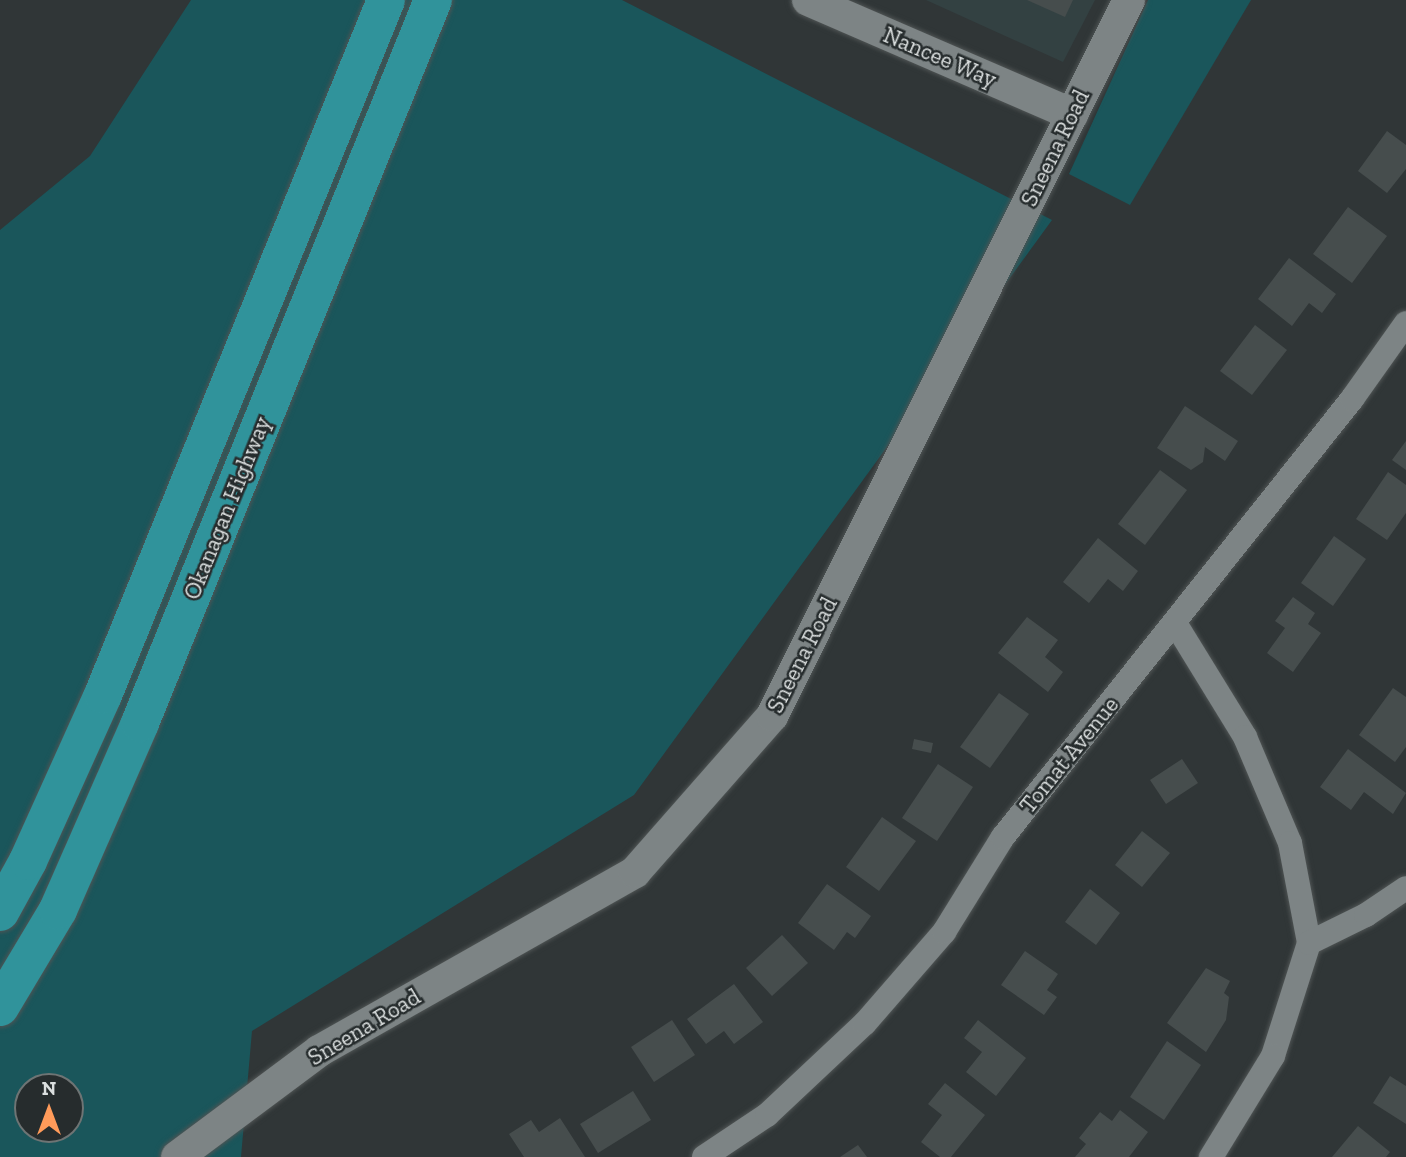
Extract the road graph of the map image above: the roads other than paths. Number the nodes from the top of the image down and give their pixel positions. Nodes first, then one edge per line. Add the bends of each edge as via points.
1 (386, 0) edge
2 (433, 0) edge
3 (808, 0) edge
4 (1129, 0) edge
5 (1072, 114) junction
6 (1406, 323) edge
7 (1175, 623) junction
8 (1406, 888) edge
9 (0, 912) edge
10 (1308, 943) junction
11 (0, 1007) edge
12 (177, 1157) edge
13 (704, 1157) edge
14 (1211, 1157) edge

1 - 9 highway, Okanagan Highway via 103,695 29,860
2 - 11 highway, Okanagan Highway via 140,723 58,910
3 - 5 street, Nancee Way
4 - 5 street, Sneena Road
5 - 12 street, Sneena Road via 772,716 635,872 319,1051
6 - 7 street, Tomat Avenue via 1352,399
7 - 10 street via 1245,737 1290,842
7 - 13 street, Tomat Avenue via 1003,837 944,932 865,1023 766,1115
8 - 10 street via 1366,915
10 - 14 street via 1273,1056

